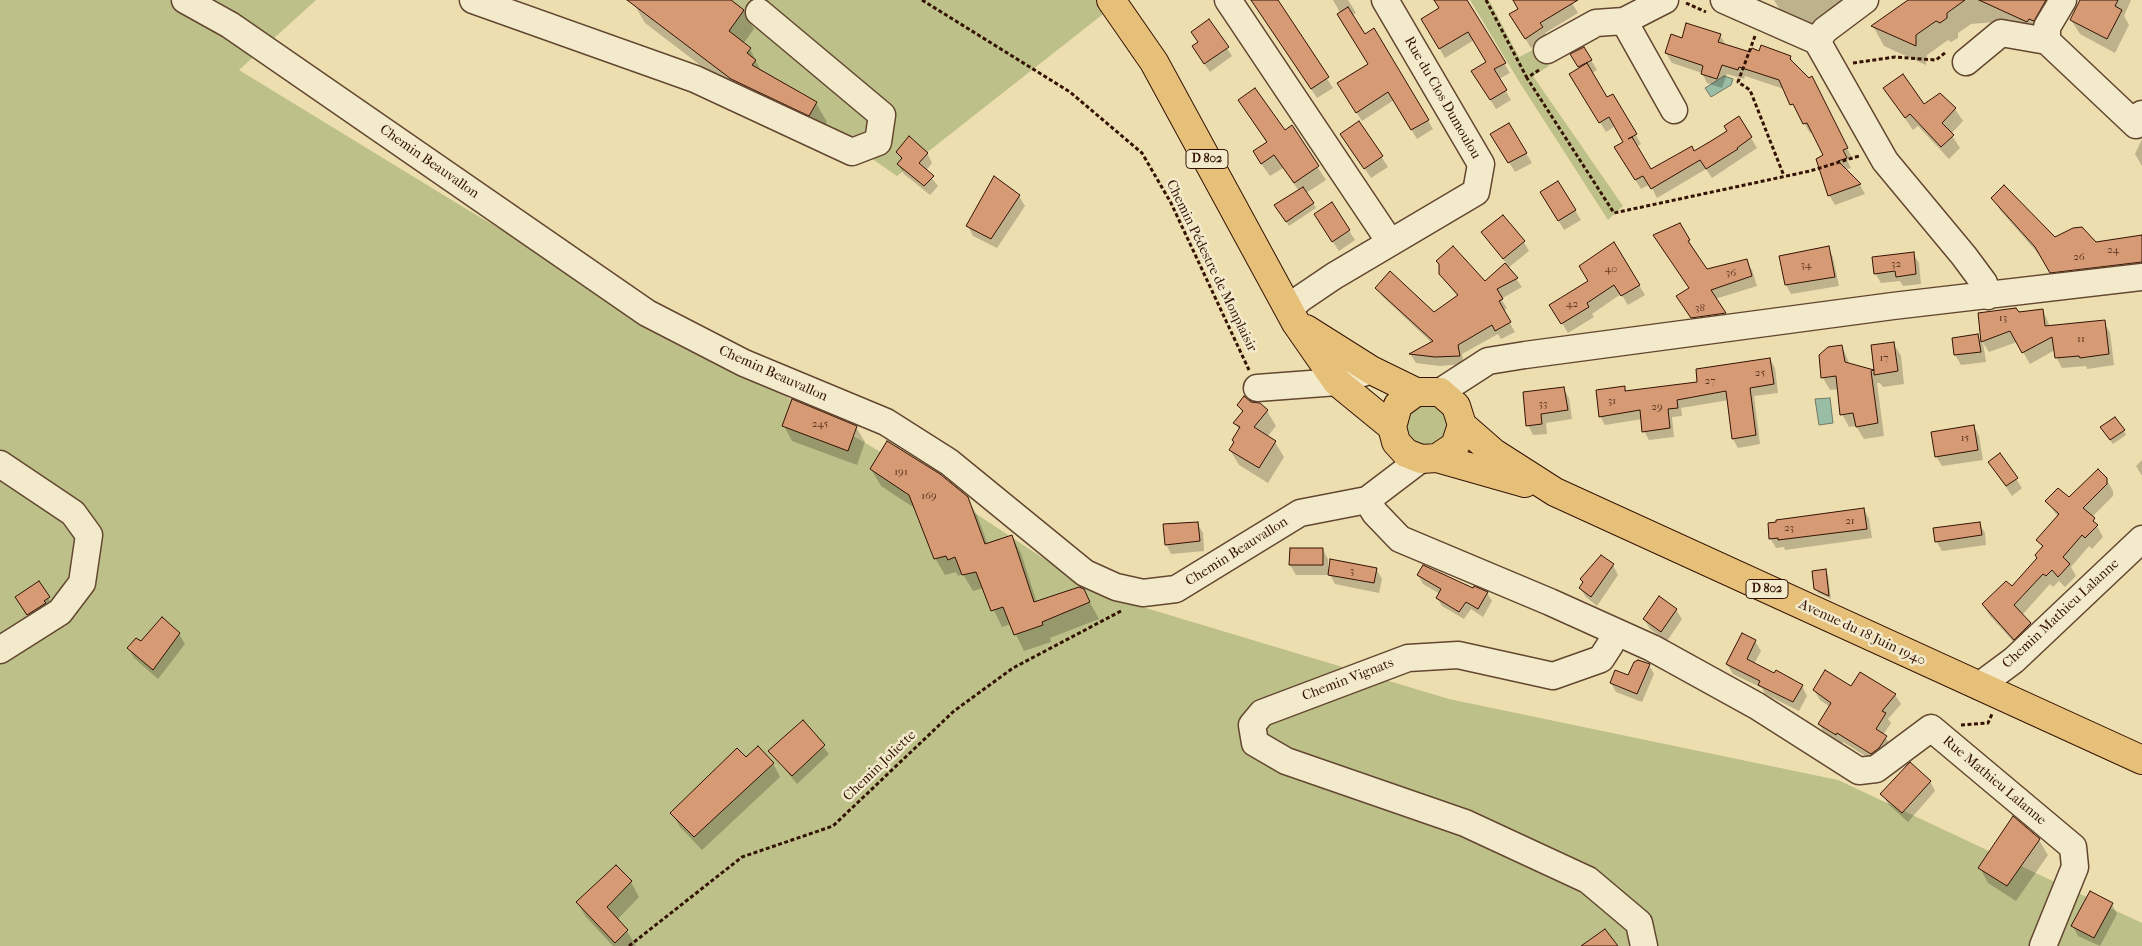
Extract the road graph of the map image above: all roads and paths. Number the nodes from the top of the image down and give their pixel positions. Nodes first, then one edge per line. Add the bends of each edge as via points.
1 (185, 0) edge
2 (473, 0) edge
3 (922, 0) edge
4 (1111, 0) edge
5 (1228, 0) edge
6 (1384, 0) edge
7 (1486, 0) edge
8 (1665, 0) edge
9 (1724, 0) edge
10 (1865, 0) edge
11 (2063, 0) edge
12 (759, 12) dead end
13 (1762, 17) junction
14 (1624, 21) junction
15 (1817, 41) junction
16 (2047, 41) junction
17 (1547, 50) joint
18 (1966, 62) joint
19 (1831, 66) junction
20 (1527, 78) junction
21 (1674, 110) dead end
22 (2142, 114) edge
23 (1878, 148) junction
24 (1784, 176) junction
25 (1390, 242) junction
26 (2142, 277) edge
27 (1988, 296) junction
28 (1293, 317) junction
29 (1371, 370) junction
30 (1337, 382) junction
31 (1257, 388) joint
32 (1444, 404) junction
33 (1394, 435) junction
34 (1429, 459) junction
35 (0, 464) edge
36 (1555, 492) junction
37 (1374, 496) junction
38 (2142, 539) edge
39 (1143, 593) junction
40 (1615, 633) junction
41 (0, 650) edge
42 (1990, 691) junction
43 (1931, 728) junction
44 (2142, 760) edge
45 (629, 946) edge
46 (1644, 946) edge
47 (2044, 946) edge

1 - 39 street, Chemin Beauvallon via 230,25 647,313 744,363 886,422 949,462 1085,573 1116,587
2 - 12 street via 695,80 852,152 878,142 882,115
3 - 31 path, Chemin Pédestre de Monplaisir via 1070,92 1142,153 1171,203
4 - 28 main road, D 802 via 1154,62
5 - 25 street
6 - 25 street, Rue du Clos Dumoulou via 1481,164 1476,192
7 - 20 path
8 - 14 street
9 - 13 street
10 - 15 street via 1825,30
11 - 16 street via 2047,27
13 - 15 street
13 - 24 path via 1738,82 1750,90
14 - 17 street via 1596,23
14 - 21 street
15 - 19 street
16 - 18 street via 2001,33
16 - 22 street via 2136,125
17 - 20 path via 1546,65
18 - 19 path via 1951,49 1936,60 1895,57
19 - 23 street
20 - 24 path via 1614,213
23 - 24 path via 1847,161
23 - 27 street via 1885,161 1984,283
25 - 28 street, Rue du Clos Dumoulou via 1300,299
26 - 27 street
27 - 32 street via 1893,306 1488,362
28 - 29 main road, D 802
28 - 30 main road, D 802
29 - 30 street
29 - 32 main road, D 802
30 - 31 street
30 - 33 main road, D 802
32 - 33 main road via 1398,405
32 - 34 main road via 1455,446
32 - 36 main road, Avenue du 18 Juin 1940 / D 802 via 1494,453
33 - 34 main road via 1406,453
33 - 37 street via 1391,469
34 - 36 main road, Avenue du 18 Juin 1940 / D 802
34 - 37 street, Chemin Beauvallon
35 - 41 street via 73,513 89,535 82,583 60,612
36 - 42 main road, Avenue du 18 Juin 1940 / D 802
37 - 39 street, Chemin Beauvallon via 1300,513 1176,589
37 - 40 street via 1375,513 1400,539
38 - 42 street, Chemin Mathieu Lalanne via 2014,660
39 - 45 path, Chemin Joliette via 1133,604 1013,668 954,711 833,826 742,857
40 - 43 street, Rue Mathieu Lalanne via 1652,648 1757,706 1859,771 1876,769
40 - 46 street, Chemin Vignats via 1601,659 1553,676 1458,655 1408,658 1262,714 1252,725 1255,743 1286,761 1465,823 1588,880 1639,923
42 - 43 path via 1988,723
42 - 44 main road, Avenue du 18 Juin 1940 / D 802
43 - 47 street, Rue Mathieu Lalanne via 2074,848 2076,867

